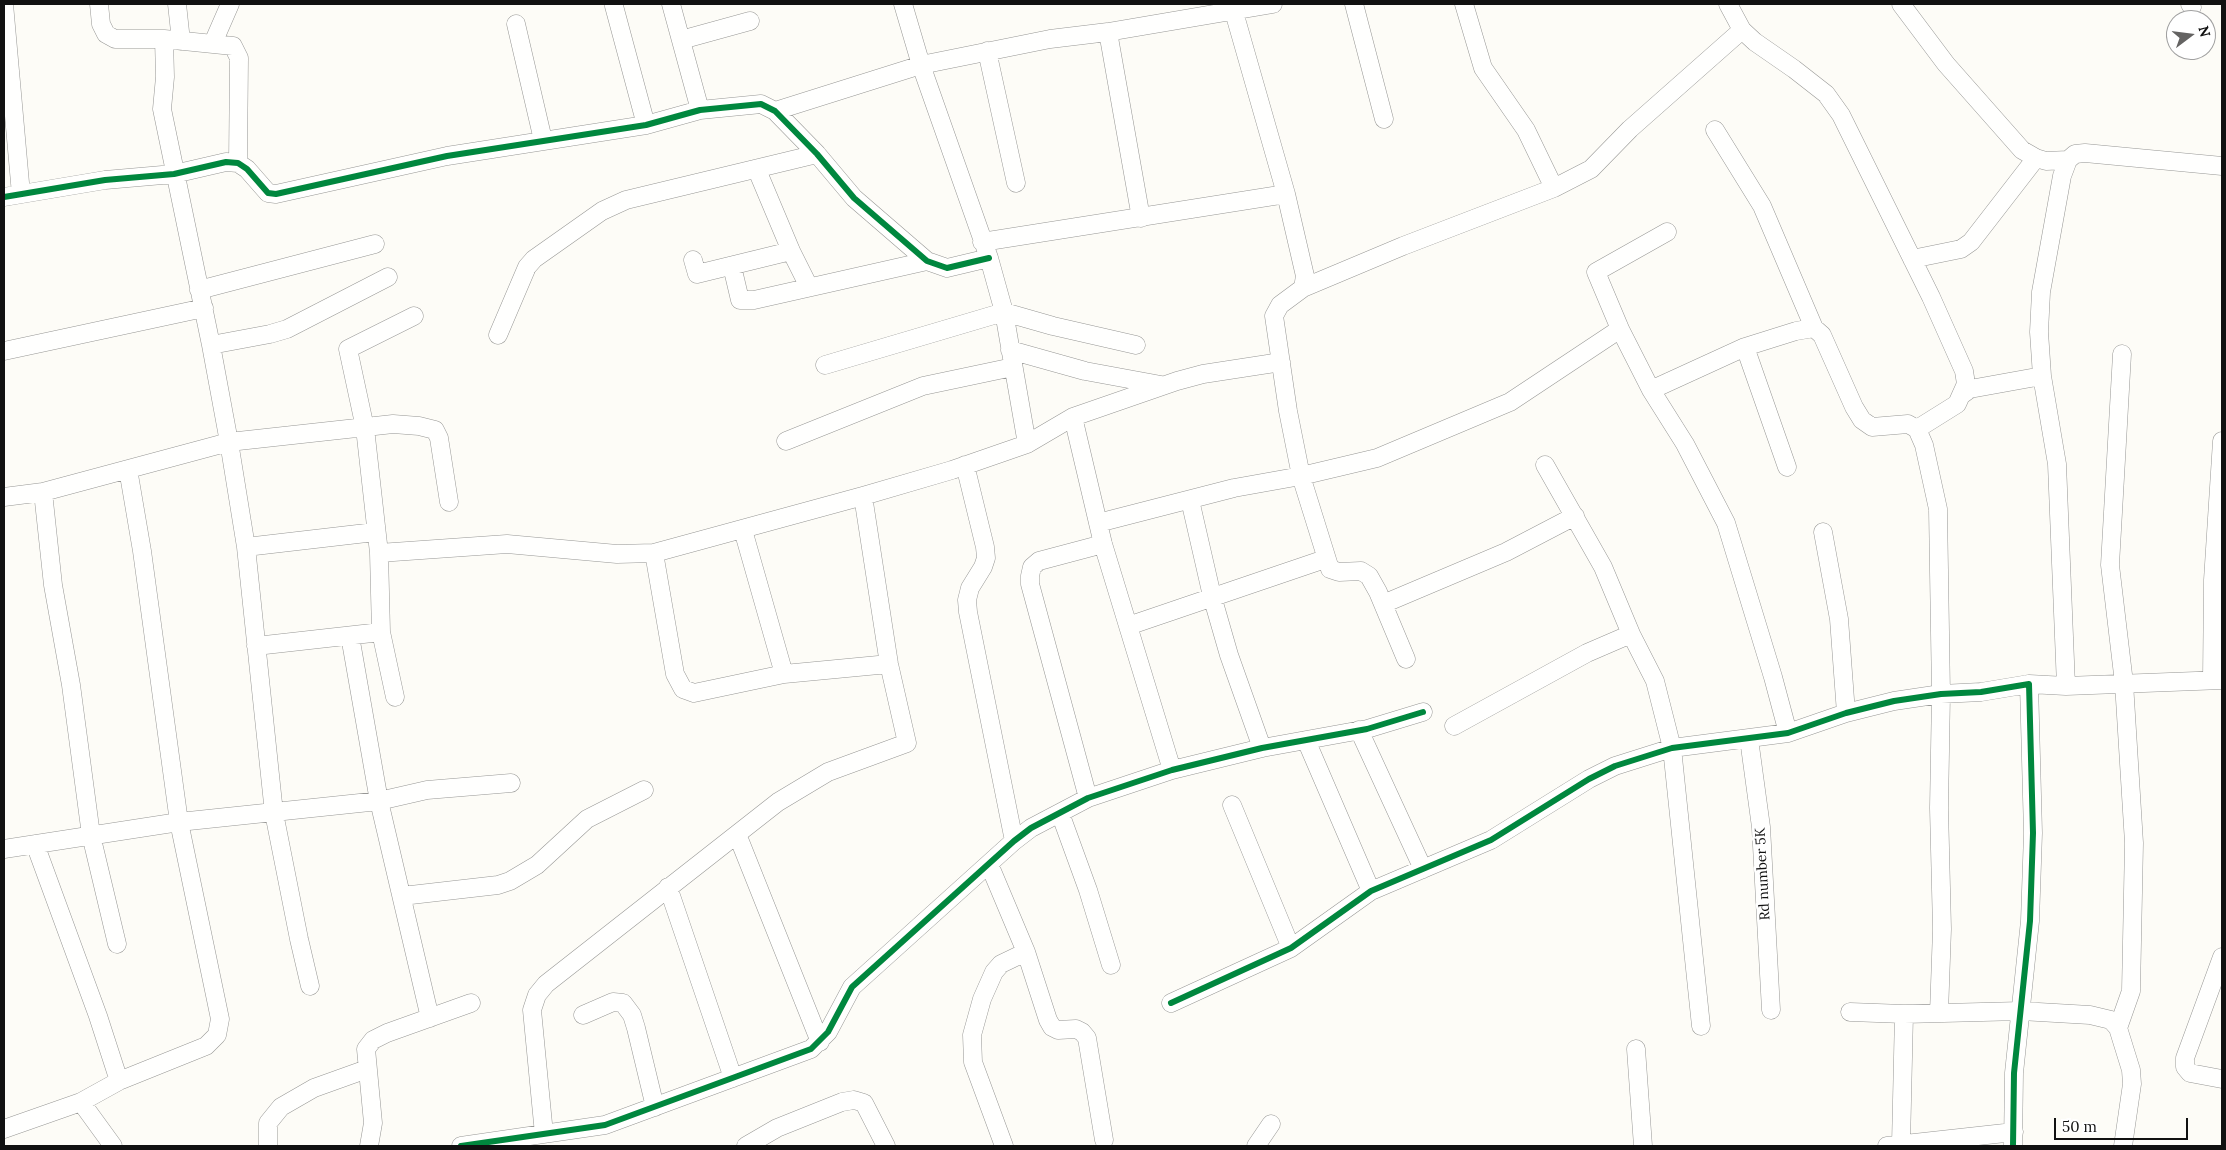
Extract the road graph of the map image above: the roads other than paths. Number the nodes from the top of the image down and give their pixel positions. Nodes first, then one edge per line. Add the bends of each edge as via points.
1 (4, 4) edge
2 (99, 4) edge
3 (177, 4) edge
4 (230, 4) edge
5 (671, 4) edge
6 (903, 4) edge
7 (1273, 4) edge
8 (1354, 4) edge
9 (1464, 4) edge
10 (1728, 4) edge
11 (1901, 4) edge
12 (614, 6) dead end
13 (4, 8) edge
14 (1234, 12) junction
15 (750, 20) dead end
16 (516, 24) dead end
17 (1742, 30) junction
18 (1108, 32) junction
19 (173, 40) junction
20 (681, 40) junction
21 (213, 43) junction
22 (987, 52) junction
23 (921, 65) junction
24 (700, 110) junction
25 (775, 111) junction
26 (9, 114) edge
27 (1384, 118) dead end
28 (646, 125) junction
29 (1716, 130) dead end
30 (543, 140) junction
31 (817, 154) junction
32 (2036, 158) junction
33 (2068, 160) junction
34 (238, 163) junction
35 (2222, 166) edge
36 (757, 170) junction
37 (174, 174) junction
38 (1016, 183) dead end
39 (1554, 188) junction
40 (22, 194) junction
41 (1286, 194) junction
42 (4, 197) edge
43 (1141, 218) junction
44 (1667, 232) dead end
45 (982, 242) junction
46 (376, 244) dead end
47 (791, 251) junction
48 (989, 258) junction
49 (1912, 259) junction
50 (692, 260) dead end
51 (927, 261) junction
52 (732, 266) junction
53 (388, 277) dead end
54 (809, 287) junction
55 (1303, 288) junction
56 (199, 290) junction
57 (204, 308) junction
58 (1004, 312) junction
59 (414, 316) dead end
60 (1814, 328) junction
61 (1620, 329) junction
62 (498, 335) dead end
63 (211, 345) junction
64 (1136, 345) dead end
65 (1745, 347) junction
66 (4, 351) edge
67 (2122, 354) dead end
68 (1012, 358) junction
69 (1281, 362) junction
70 (825, 365) dead end
71 (2042, 376) junction
72 (1163, 385) junction
73 (1651, 390) junction
74 (1963, 394) junction
75 (1073, 417) junction
76 (365, 428) junction
77 (1916, 430) junction
78 (786, 441) dead end
79 (2222, 441) edge
80 (229, 442) junction
81 (1027, 444) junction
82 (965, 465) junction
83 (1545, 465) dead end
84 (1787, 467) dead end
85 (128, 469) junction
86 (1301, 476) junction
87 (43, 492) junction
88 (863, 496) junction
89 (4, 497) edge
90 (1190, 500) junction
91 (449, 502) dead end
92 (1576, 516) junction
93 (1098, 523) junction
94 (743, 530) junction
95 (375, 532) junction
96 (1823, 532) dead end
97 (1103, 544) junction
98 (246, 547) junction
99 (379, 553) junction
100 (654, 553) junction
101 (1325, 559) junction
102 (1212, 596) junction
103 (1383, 604) junction
104 (1128, 626) junction
105 (381, 632) junction
106 (1631, 634) junction
107 (350, 636) junction
108 (256, 646) junction
109 (1406, 659) dead end
110 (889, 664) junction
111 (784, 674) junction
112 (2217, 680) edge
113 (2029, 684) junction
114 (2124, 684) junction
115 (2066, 686) junction
116 (1941, 694) junction
117 (395, 697) dead end
118 (1423, 712) dead end
119 (1846, 713) junction
120 (1454, 726) dead end
121 (1359, 730) junction
122 (1788, 733) junction
123 (1749, 739) junction
124 (1306, 740) junction
125 (1262, 748) junction
126 (1672, 748) junction
127 (1172, 770) junction
128 (511, 783) dead end
129 (644, 790) dead end
130 (1088, 798) junction
131 (379, 801) junction
132 (1232, 805) dead end
133 (274, 813) junction
134 (1060, 813) junction
135 (179, 822) junction
136 (737, 834) junction
137 (91, 835) junction
138 (1014, 841) junction
139 (35, 844) junction
140 (4, 849) edge
141 (989, 864) junction
142 (1423, 869) junction
143 (668, 887) junction
144 (1371, 891) junction
145 (402, 896) junction
146 (117, 944) dead end
147 (1290, 948) junction
148 (1026, 952) junction
149 (2222, 957) edge
150 (1111, 965) dead end
151 (310, 986) dead end
152 (471, 1003) dead end
153 (1171, 1003) dead end
154 (1771, 1010) dead end
155 (2021, 1011) junction
156 (1850, 1012) dead end
157 (1939, 1013) junction
158 (1904, 1014) junction
159 (583, 1015) dead end
160 (430, 1018) junction
161 (1700, 1026) dead end
162 (2118, 1028) junction
163 (820, 1042) junction
164 (1636, 1049) dead end
165 (367, 1069) junction
166 (733, 1078) junction
167 (2222, 1079) edge
168 (119, 1081) junction
169 (81, 1102) junction
170 (655, 1107) junction
171 (1271, 1124) dead end
172 (4, 1129) edge
173 (544, 1134) junction
174 (2014, 1139) edge
175 (1104, 1140) dead end
176 (1894, 1145) edge
177 (113, 1146) edge
178 (268, 1146) edge
179 (369, 1146) edge
180 (461, 1146) edge
181 (746, 1146) edge
182 (885, 1146) edge
183 (1004, 1146) edge
184 (1256, 1146) edge
185 (1643, 1146) edge
186 (2123, 1146) edge

1 - 13 street
2 - 19 street via 101,24 106,34 114,38
3 - 19 street
4 - 21 street
5 - 20 street
6 - 23 street
7 - 14 street
8 - 27 street
9 - 39 street via 1482,68 1526,130
10 - 17 street
11 - 32 street via 1946,64 2022,150
12 - 28 street
13 - 26 street
14 - 18 street
14 - 41 street
15 - 20 street
16 - 30 street
17 - 39 street via 1591,168
17 - 49 street via 1826,94 1841,115
18 - 22 street via 1050,39
18 - 43 street
19 - 21 street
19 - 37 street via 162,109
20 - 24 street
21 - 34 street via 233,46 239,58
22 - 23 street
22 - 38 street
23 - 25 street
23 - 45 street
24 - 25 street via 761,104
24 - 28 street
25 - 31 street
26 - 40 street
28 - 30 street
29 - 60 street via 1762,206
30 - 34 street via 276,194 268,193 247,168
31 - 36 street
31 - 51 street via 854,198
32 - 33 street
32 - 49 street via 1970,242 1961,249
33 - 35 street via 2075,154 2091,153
33 - 71 street via 2062,176 2041,292
34 - 37 street via 226,162
36 - 47 street
36 - 62 street via 626,200 602,211 527,267
37 - 40 street via 105,180
37 - 56 street
39 - 55 street
40 - 42 street
41 - 43 street
41 - 55 street via 1305,276
43 - 45 street
44 - 61 street via 1596,272
45 - 48 street
46 - 56 street
47 - 52 street
47 - 54 street
48 - 51 street via 947,268
48 - 58 street
49 - 74 street via 1964,371 1966,384
50 - 52 street via 697,274
51 - 54 street
52 - 54 street via 740,300 754,300
53 - 63 street via 287,329
55 - 69 street via 1280,304 1274,316
56 - 57 street
57 - 63 street
57 - 66 street
58 - 64 street
58 - 68 street
58 - 70 street
59 - 76 street via 348,349
60 - 65 street
60 - 77 street via 1822,335 1862,420 1872,427 1908,424
61 - 73 street
61 - 86 street via 1510,402 1377,458
63 - 80 street
65 - 73 street
65 - 84 street
67 - 114 street via 2110,564
68 - 72 street
68 - 78 street via 923,386
68 - 81 street
69 - 72 street via 1203,374
69 - 86 street
71 - 74 street via 1970,389
71 - 115 street via 2057,464
72 - 75 street
73 - 122 street via 1685,444 1726,522
74 - 77 street via 1957,404
75 - 81 street
75 - 93 street
76 - 80 street
76 - 91 street via 392,424 434,430 439,438
76 - 95 street
77 - 116 street via 1924,445 1938,509
79 - 112 street via 2213,580
80 - 85 street
80 - 98 street
81 - 82 street
82 - 88 street
82 - 138 street via 986,558 970,588 968,612
83 - 92 street
85 - 87 street
85 - 135 street
86 - 90 street
86 - 101 street
87 - 89 street
87 - 137 street via 53,585 71,685
88 - 94 street
88 - 110 street
90 - 93 street
90 - 102 street
92 - 103 street via 1506,552
92 - 106 street via 1603,567
93 - 97 street
94 - 100 street
94 - 111 street
95 - 98 street
95 - 99 street
96 - 119 street via 1839,619
97 - 104 street
97 - 130 street via 1039,561 1032,567 1030,576
98 - 108 street
99 - 100 street via 506,544 617,554
99 - 105 street
100 - 111 street via 675,674 683,689 694,693
101 - 102 street
101 - 103 street via 1330,569 1361,571 1369,576
102 - 104 street
102 - 125 street
103 - 109 street
104 - 127 street
105 - 107 street
105 - 117 street
106 - 120 street via 1579,657
106 - 126 street via 1654,681
107 - 108 street
107 - 131 street
108 - 133 street
110 - 111 street
110 - 136 street via 907,743 828,772 778,802
112 - 114 street
113 - 115 street
113 - 116 street via 1981,692
113 - 155 street via 2033,833 2030,921
114 - 115 street
114 - 162 street via 2134,843 2130,990
116 - 119 street
116 - 157 street
118 - 121 street
119 - 122 street
121 - 124 street
121 - 142 street
122 - 123 street
123 - 126 street
123 - 154 street, Rd number 5K via 1761,827
124 - 125 street
124 - 144 street
125 - 127 street
126 - 142 street via 1615,766 1491,840
126 - 161 street
127 - 130 street
128 - 131 street via 427,790
129 - 145 street via 587,819 537,865 510,881
130 - 134 street
131 - 133 street
131 - 145 street
132 - 147 street
133 - 135 street
133 - 151 street
134 - 138 street
134 - 150 street
135 - 137 street
135 - 168 street via 220,1019 217,1036 206,1046
136 - 143 street
136 - 163 street
137 - 139 street
137 - 146 street
138 - 141 street
139 - 140 street
139 - 168 street
141 - 148 street
141 - 163 street via 852,988
142 - 144 street
143 - 166 street
143 - 173 street via 546,984 537,995 532,1010
144 - 147 street
145 - 160 street
147 - 153 street
148 - 175 street via 1052,1027 1076,1029 1087,1038
148 - 183 street via 1001,964 994,972 972,1035 973,1062
149 - 167 street via 2185,1058 2185,1067 2190,1073
152 - 160 street
155 - 157 street
155 - 162 street via 2104,1017
155 - 174 street via 2014,1073
156 - 158 street
157 - 158 street
158 - 176 street
159 - 170 street via 613,1002 623,1003 636,1028
160 - 165 street via 373,1040 366,1049
162 - 186 street via 2132,1084
163 - 166 street via 811,1049
164 - 185 street
165 - 178 street via 314,1088 281,1107 268,1123
165 - 179 street via 372,1123
166 - 170 street
168 - 169 street
169 - 172 street
169 - 177 street
170 - 173 street via 605,1125
171 - 184 street
173 - 180 street
174 - 176 street
181 - 182 street via 777,1128 854,1100 864,1103

